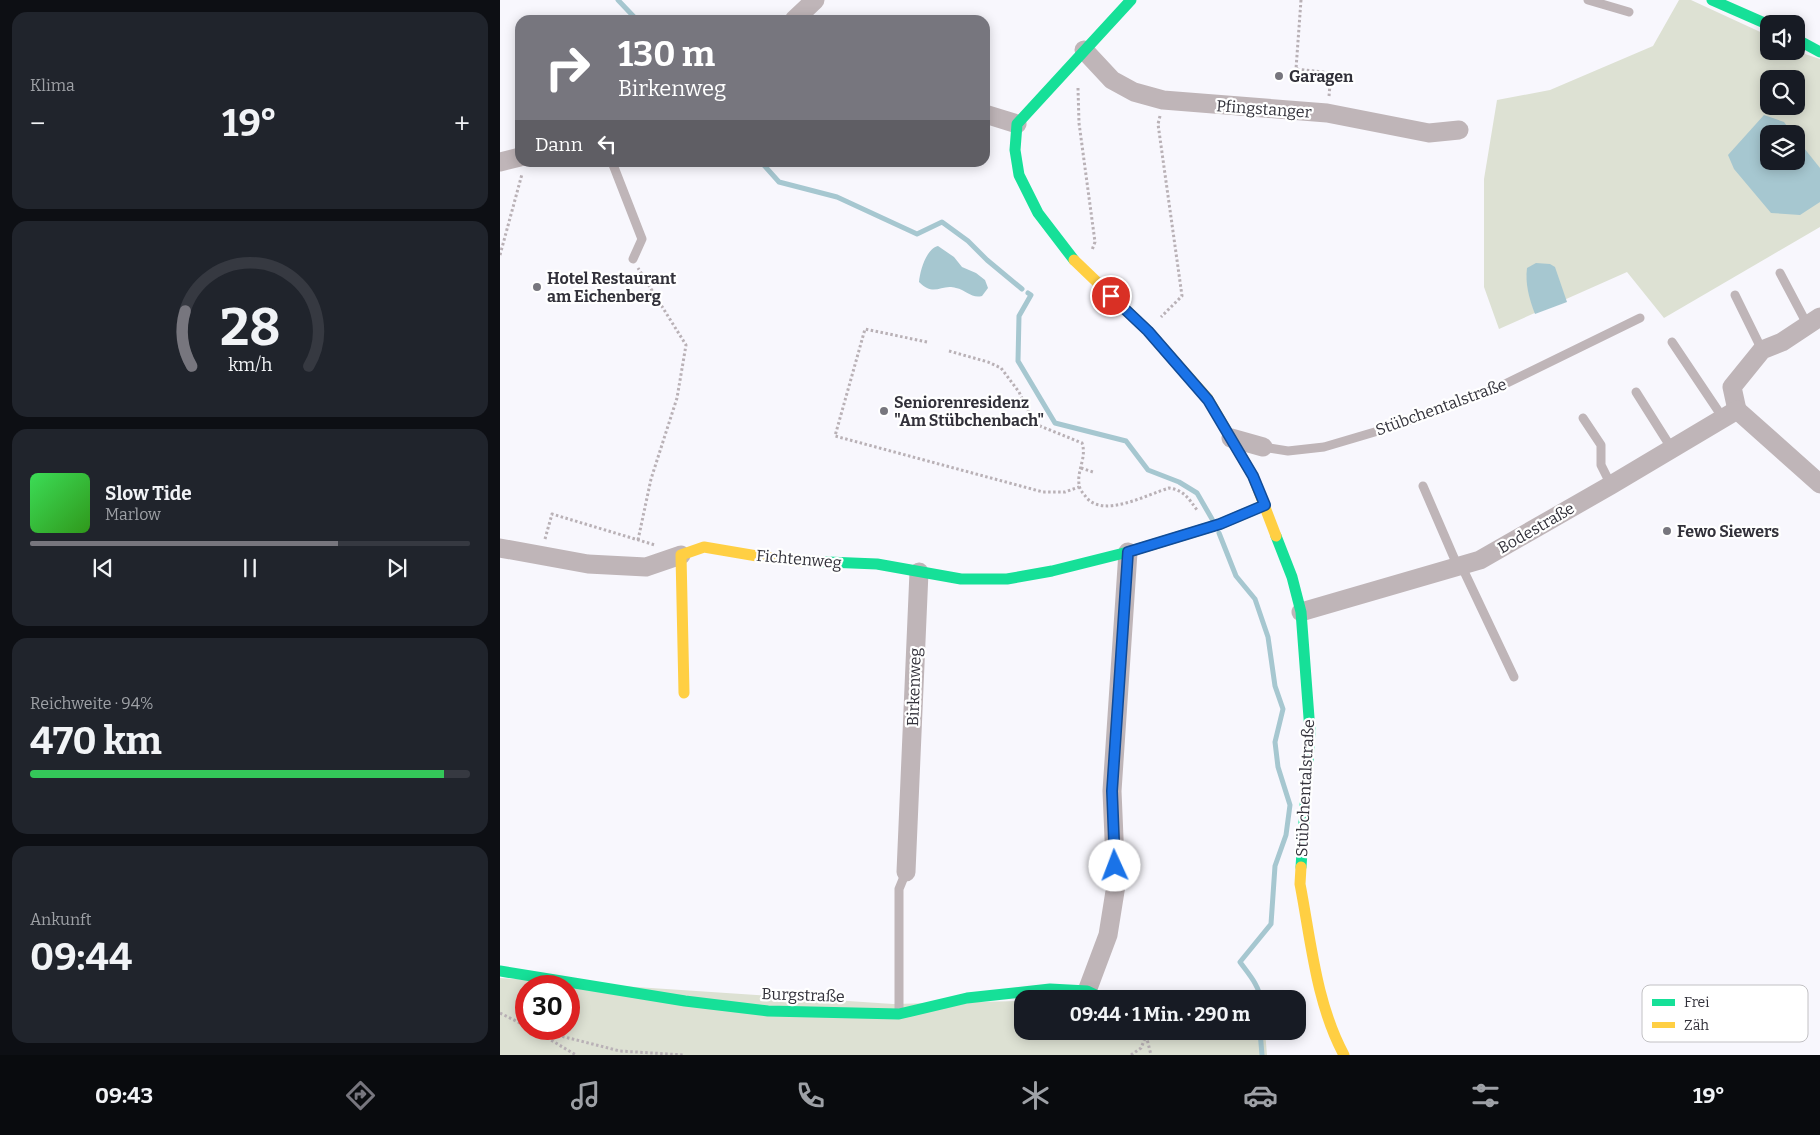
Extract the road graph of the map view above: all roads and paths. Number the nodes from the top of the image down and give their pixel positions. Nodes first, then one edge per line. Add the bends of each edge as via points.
1 (815, 0) edge
2 (1131, 0) edge
3 (1300, 0) edge
4 (1588, 0) edge
5 (1712, 0) edge
6 (1630, 12) dead end
7 (799, 15) edge
8 (1760, 21) edge
9 (1805, 44) edge
10 (1084, 50) junction
11 (1820, 52) edge
12 (1078, 86) dead end
13 (1163, 100) junction
14 (1327, 114) junction
15 (990, 116) edge
16 (1018, 124) junction
17 (1459, 130) dead end
18 (500, 162) edge
19 (515, 164) edge
20 (521, 167) edge
21 (614, 167) edge
22 (500, 255) edge
23 (633, 259) joint
24 (1086, 273) junction
25 (1780, 273) dead end
26 (1735, 295) dead end
27 (1640, 318) dead end
28 (1813, 320) edge
29 (1148, 331) junction
30 (927, 342) dead end
31 (1672, 342) dead end
32 (1762, 350) junction
33 (949, 351) dead end
34 (1636, 392) dead end
35 (1730, 414) junction
36 (1583, 418) dead end
37 (1232, 438) junction
38 (1263, 447) joint
39 (1672, 449) junction
40 (1080, 468) junction
41 (1093, 472) dead end
42 (1817, 476) edge
43 (1611, 485) junction
44 (1423, 486) dead end
45 (1079, 487) junction
46 (1265, 505) junction
47 (1212, 527) junction
48 (548, 528) dead end
49 (638, 540) junction
50 (648, 542) dead end
51 (500, 548) edge
52 (1128, 552) junction
53 (681, 555) junction
54 (1460, 566) junction
55 (918, 572) junction
56 (1302, 612) junction
57 (1514, 677) dead end
58 (684, 693) dead end
59 (906, 872) joint
60 (500, 971) edge
61 (1041, 990) edge
62 (1058, 990) edge
63 (1097, 990) edge
64 (1014, 993) edge
65 (500, 1012) edge
66 (899, 1014) junction
67 (515, 1020) edge
68 (551, 1040) edge
69 (576, 1040) edge
70 (1144, 1040) edge
71 (1147, 1040) edge
72 (576, 1055) edge
73 (684, 1055) edge
74 (1131, 1055) edge
75 (1151, 1055) edge
76 (1344, 1055) edge

1 - 7 street
2 - 10 street
3 - 14 path via 1296,68 1331,73
4 - 6 lane
5 - 8 street
9 - 11 street
10 - 13 street, Pfingstanger via 1112,80 1134,92
10 - 16 street
12 - 24 path via 1079,123 1095,242
13 - 14 street, Pfingstanger
13 - 29 path via 1158,124 1182,296
14 - 17 street, Pfingstanger via 1429,133
15 - 16 street
16 - 24 street, Stübchentalstraße via 1015,150 1019,174 1038,213
18 - 19 street
20 - 22 path
21 - 23 lane via 642,239
23 - 49 path via 686,345 677,398 651,479
24 - 29 street, Stübchentalstraße
25 - 28 lane
26 - 32 lane
27 - 38 lane, Stübchentalstraße via 1505,384 1395,426 1324,447 1288,451
28 - 32 street via 1782,342
29 - 37 street, Stübchentalstraße via 1208,400
30 - 45 path via 866,329 835,436 1043,492 1065,492
31 - 35 lane
32 - 35 street via 1732,386
33 - 40 path via 1001,368 1019,392 1033,421 1082,443
34 - 39 lane
35 - 39 street, Bodestraße
35 - 42 street
36 - 43 lane via 1601,445 1601,465
37 - 38 street, Stübchentalstraße
37 - 46 street, Stübchentalstraße
39 - 43 street, Bodestraße
40 - 41 path
40 - 45 path
43 - 54 street, Bodestraße via 1480,560
44 - 54 lane
45 - 47 path via 1090,502 1112,507 1169,488 1177,490
46 - 47 street
46 - 56 street, Stübchentalstraße
47 - 52 street
48 - 49 path via 552,514
49 - 50 path
51 - 53 street, Fichtenweg via 588,564 646,567
52 - 55 street via 1007,579 961,579
52 - 63 street via 1112,791 1116,885
53 - 55 street, Fichtenweg via 704,547 812,562 877,564
53 - 58 street
54 - 56 street, Bodestraße
54 - 57 lane
55 - 59 street, Birkenweg
56 - 76 street, Stübchentalstraße via 1310,732 1300,884 1321,998
59 - 66 lane, Birkenweg via 899,889
60 - 66 street, Burgstraße via 768,1011
61 - 62 street, Burgstraße
64 - 66 street, Burgstraße via 966,998
65 - 67 path
68 - 72 path
69 - 73 path via 620,1051
70 - 74 path via 1141,1048
71 - 75 path

